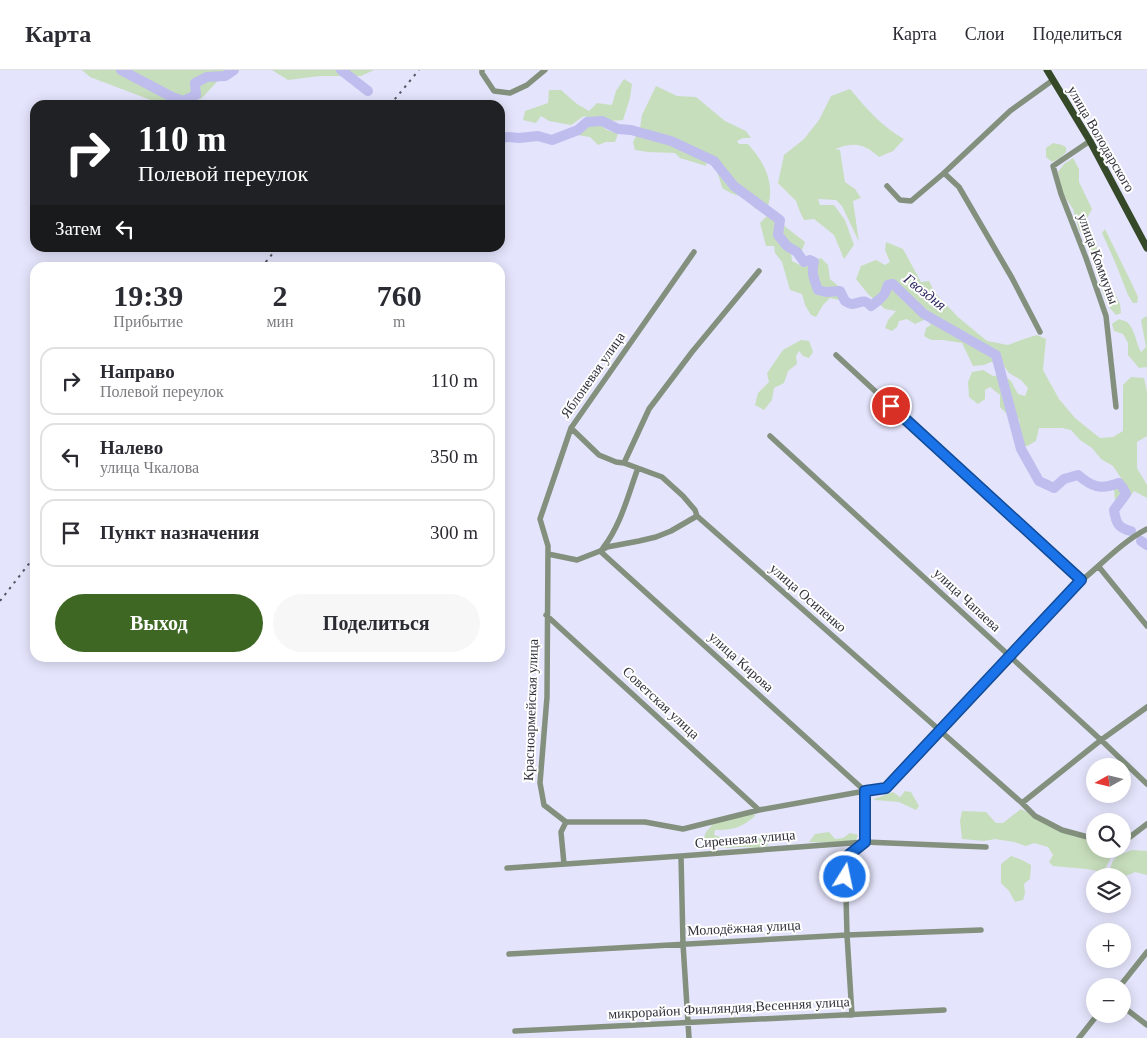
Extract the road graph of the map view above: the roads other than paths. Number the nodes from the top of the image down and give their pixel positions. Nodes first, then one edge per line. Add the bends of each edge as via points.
1 (482, 70) edge
2 (545, 70) edge
3 (1047, 70) edge
4 (1052, 80) junction
5 (1090, 141) junction
6 (944, 173) junction
7 (887, 186) dead end
8 (1147, 248) edge
9 (694, 252) dead end
10 (759, 271) dead end
11 (1040, 332) dead end
12 (836, 355) dead end
13 (1116, 406) dead end
14 (571, 428) junction
15 (770, 436) dead end
16 (624, 463) junction
17 (638, 468) junction
18 (697, 516) junction
19 (1147, 529) edge
20 (600, 551) junction
21 (548, 554) junction
22 (1098, 567) junction
23 (1081, 580) junction
24 (546, 615) junction
25 (1147, 626) edge
26 (1010, 656) junction
27 (1147, 707) edge
28 (940, 732) junction
29 (1101, 740) junction
30 (1147, 784) edge
31 (865, 791) junction
32 (1022, 803) junction
33 (759, 810) junction
34 (566, 822) junction
35 (1147, 824) edge
36 (1131, 836) edge
37 (1086, 837) edge
38 (865, 842) junction
39 (986, 847) dead end
40 (681, 856) junction
41 (564, 864) junction
42 (507, 868) dead end
43 (981, 930) dead end
44 (847, 935) junction
45 (683, 944) junction
46 (1147, 952) edge
47 (509, 954) dead end
48 (1126, 978) edge
49 (944, 1010) dead end
50 (1131, 1013) edge
51 (852, 1015) junction
52 (688, 1023) junction
53 (1091, 1023) edge
54 (1147, 1025) edge
55 (515, 1031) dead end
56 (690, 1038) edge
57 (1079, 1038) edge

1 - 2 street via 494,91 510,92 527,85
3 - 4 main road, улица Володарского
4 - 5 main road, улица Володарского
4 - 6 street via 1010,111
5 - 8 main road, улица Володарского
5 - 13 street, улица Коммуны via 1053,166 1106,316
6 - 7 street via 911,201 900,200
6 - 11 street via 958,187
9 - 14 street, Яблоневая улица
10 - 16 street via 649,409
12 - 23 street
14 - 16 street, улица Осипенко via 599,455
14 - 21 street, Яблоневая улица via 540,519
15 - 26 street, улица Чапаева
16 - 17 street, улица Осипенко
17 - 18 street, улица Осипенко via 662,477 683,496
17 - 20 street via 617,526
18 - 20 street via 663,534
18 - 28 street, улица Осипенко
19 - 22 street via 1119,547
20 - 21 street via 577,560
20 - 31 street, улица Кирова
21 - 24 street, Красноармейская улица
22 - 23 street
22 - 25 street
23 - 26 street
24 - 33 street, Советская улица
24 - 34 street, Красноармейская улица via 547,697 540,783 544,805
26 - 28 street
26 - 29 street, улица Чапаева
27 - 29 street
28 - 31 street via 886,788
28 - 32 street, улица Осипенко
29 - 30 street, улица Чапаева
29 - 32 street
31 - 33 street
31 - 38 street
32 - 37 street, улица Осипенко via 1035,816 1062,830
33 - 34 street via 683,828 645,822
34 - 41 street via 560,832
35 - 36 street
38 - 39 street, Сиреневая улица
38 - 40 street, Сиреневая улица
38 - 44 street via 845,858
40 - 41 street, Сиреневая улица
40 - 45 street
41 - 42 street, Сиреневая улица
43 - 44 street, Молодёжная улица
44 - 45 street, Молодёжная улица
44 - 51 street
45 - 47 street, Молодёжная улица
45 - 52 street
46 - 48 street
49 - 51 street, микрорайон Финляндия,Весенняя улица
50 - 54 street
51 - 52 street, микрорайон Финляндия,Весенняя улица
52 - 55 street, микрорайон Финляндия,Весенняя улица
52 - 56 street
53 - 57 street

